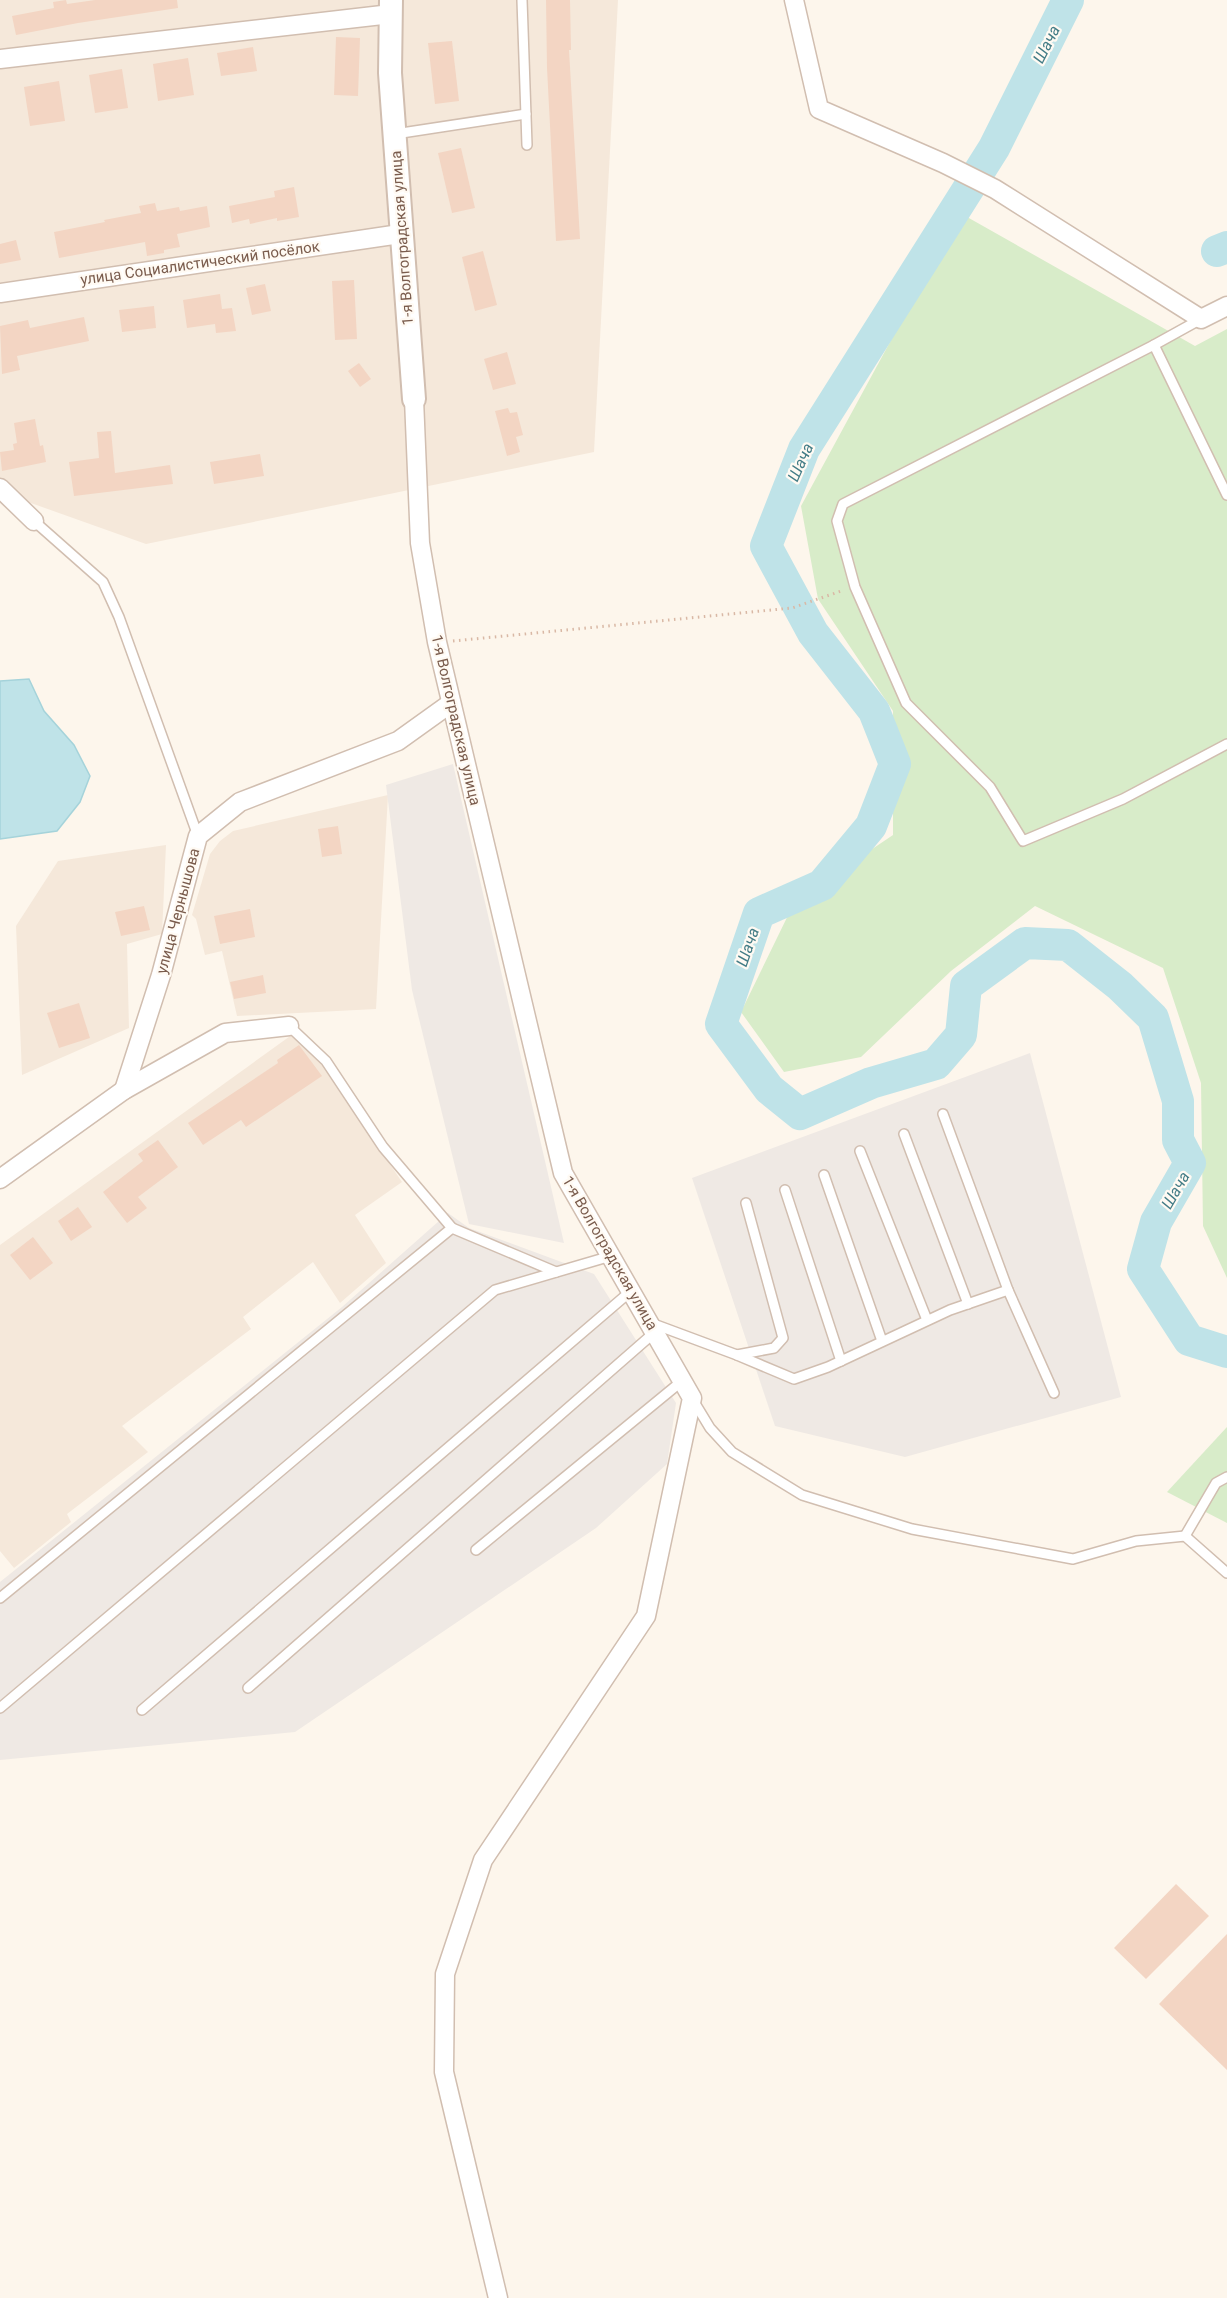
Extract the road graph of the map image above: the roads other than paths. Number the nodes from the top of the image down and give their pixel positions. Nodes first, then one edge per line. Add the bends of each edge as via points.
1 (522, 0) edge
2 (794, 0) edge
3 (391, 7) edge
4 (0, 59) edge
5 (526, 114) junction
6 (394, 134) junction
7 (527, 146) dead end
8 (400, 234) junction
9 (0, 293) edge
10 (1227, 306) edge
11 (1201, 319) junction
12 (1154, 345) junction
13 (414, 399) joint
14 (0, 488) edge
15 (1227, 495) edge
16 (34, 521) joint
17 (451, 703) junction
18 (1227, 744) edge
19 (198, 836) junction
20 (290, 1026) joint
21 (124, 1090) junction
22 (943, 1114) dead end
23 (904, 1134) dead end
24 (860, 1151) dead end
25 (824, 1175) dead end
26 (0, 1179) edge
27 (785, 1190) dead end
28 (746, 1203) dead end
29 (452, 1228) junction
30 (611, 1256) junction
31 (556, 1272) junction
32 (1008, 1290) junction
33 (631, 1292) junction
34 (968, 1304) junction
35 (927, 1320) junction
36 (652, 1327) junction
37 (882, 1341) junction
38 (737, 1355) junction
39 (841, 1361) junction
40 (682, 1381) junction
41 (1054, 1393) dead end
42 (692, 1398) junction
43 (1227, 1477) edge
44 (1185, 1536) junction
45 (477, 1550) dead end
46 (1227, 1573) edge
47 (0, 1598) edge
48 (248, 1688) dead end
49 (0, 1708) edge
50 (142, 1710) dead end
51 (498, 2298) edge

1 - 5 lane
2 - 11 street via 819,109 995,189
3 - 4 street
3 - 6 street, 1-я Волгоградская улица
5 - 6 lane
5 - 7 lane
6 - 8 street, 1-я Волгоградская улица
8 - 9 street, улица Социалистический посёлок
8 - 13 street, 1-я Волгоградская улица
10 - 11 street
11 - 12 lane
12 - 15 lane
12 - 18 lane via 843,504 837,521 855,587 906,703 990,787 1023,841 1123,799
13 - 17 street, 1-я Волгоградская улица via 420,543 436,642
14 - 16 street
16 - 19 lane via 103,582
17 - 19 street, улица Чернышова via 398,741 240,802
17 - 30 street, 1-я Волгоградская улица via 563,1173
19 - 21 street, улица Чернышова via 161,975
20 - 21 street via 225,1033
20 - 29 lane via 326,1061 383,1148
21 - 26 street
22 - 32 lane
23 - 34 lane
24 - 35 lane
25 - 37 lane
27 - 39 lane
28 - 38 lane via 783,1338 774,1348
29 - 31 lane
29 - 47 lane
30 - 31 lane
30 - 33 street, 1-я Волгоградская улица
31 - 49 lane via 495,1290
32 - 34 lane
32 - 41 lane
33 - 36 street, 1-я Волгоградская улица
33 - 50 lane
34 - 35 lane
35 - 37 lane
36 - 38 lane
36 - 40 street, 1-я Волгоградская улица
36 - 48 lane
37 - 39 lane
38 - 39 lane via 794,1379
40 - 42 street, 1-я Волгоградская улица
40 - 45 lane
42 - 44 lane via 710,1428 732,1452 802,1495 912,1528 1073,1559 1136,1541
42 - 51 street via 646,1616 483,1860 445,1974 444,2072
43 - 44 lane via 1216,1483
44 - 46 lane

